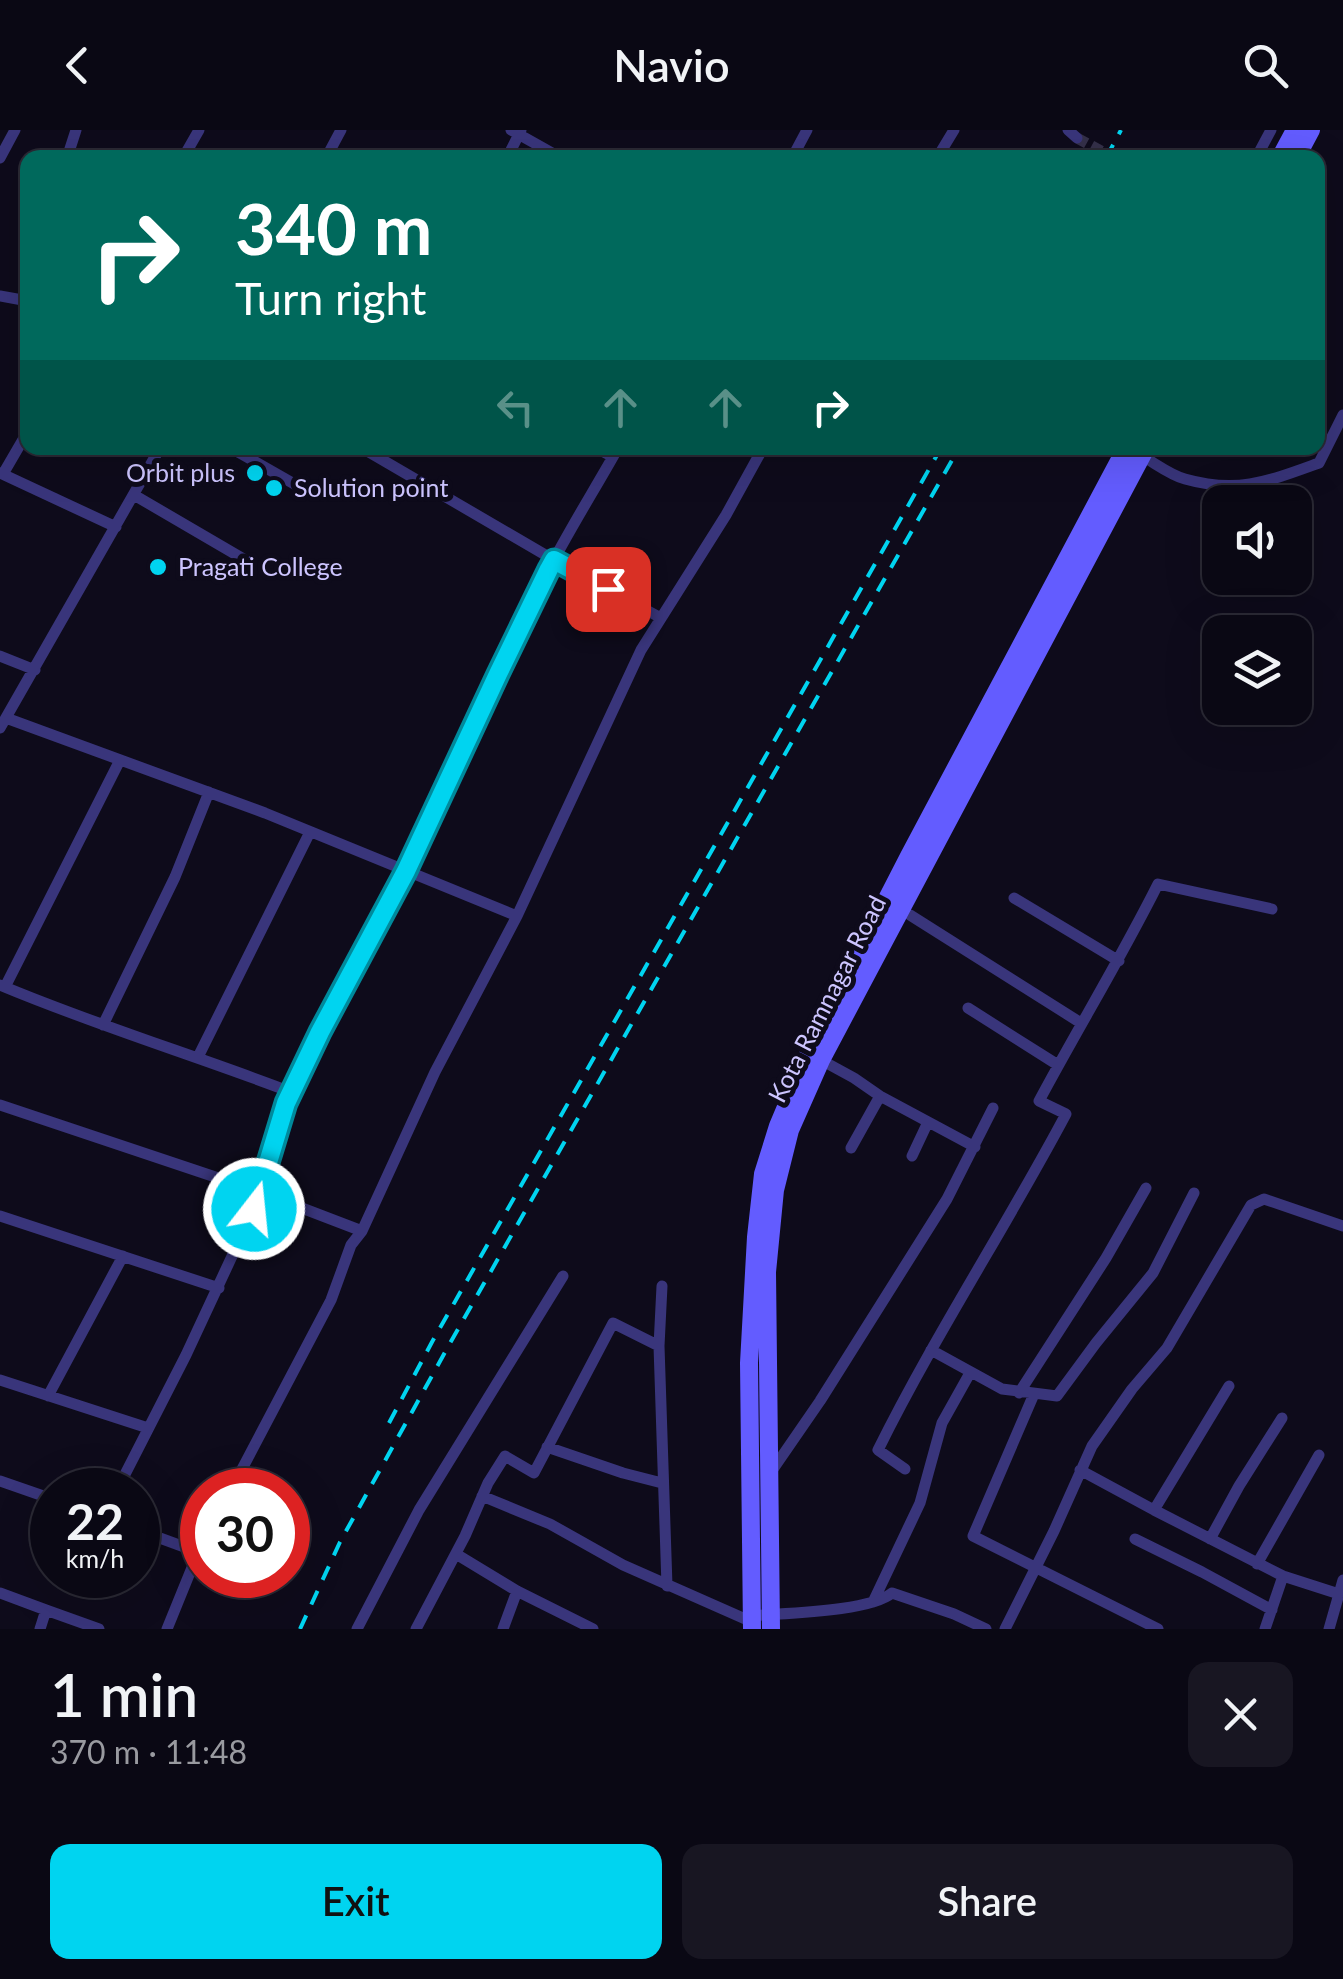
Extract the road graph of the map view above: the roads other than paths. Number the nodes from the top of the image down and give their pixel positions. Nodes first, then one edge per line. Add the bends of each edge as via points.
1 (15, 130) edge
2 (517, 132) edge
3 (547, 150) edge
4 (0, 158) edge
5 (1343, 415) edge
6 (1339, 430) edge
7 (20, 444) edge
8 (1325, 452) edge
9 (156, 455) edge
10 (242, 455) edge
11 (374, 455) edge
12 (614, 455) edge
13 (759, 455) edge
14 (1135, 455) edge
15 (1135, 455) edge
16 (1146, 455) edge
17 (1323, 455) edge
18 (1, 474) edge
19 (296, 485) dead end
20 (134, 495) junction
21 (116, 527) junction
22 (554, 560) junction
23 (247, 561) dead end
24 (661, 618) junction
25 (0, 656) edge
26 (35, 670) junction
27 (3, 723) edge
28 (120, 760) junction
29 (209, 792) junction
30 (310, 832) junction
31 (406, 871) junction
32 (1014, 898) dead end
33 (1272, 908) dead end
34 (910, 914) dead end
35 (517, 916) junction
36 (1118, 961) junction
37 (3, 986) edge
38 (968, 1008) dead end
39 (1080, 1024) junction
40 (104, 1025) junction
41 (198, 1056) junction
42 (821, 1060) junction
43 (1058, 1066) junction
44 (291, 1092) junction
45 (880, 1096) junction
46 (0, 1105) edge
47 (993, 1108) dead end
48 (928, 1122) junction
49 (975, 1147) junction
50 (851, 1148) dead end
51 (912, 1156) dead end
52 (1146, 1188) dead end
53 (260, 1192) junction
54 (1194, 1192) dead end
55 (0, 1216) edge
56 (1343, 1226) edge
57 (362, 1232) junction
58 (123, 1256) junction
59 (563, 1276) dead end
60 (662, 1286) dead end
61 (219, 1288) junction
62 (659, 1346) junction
63 (931, 1350) junction
64 (970, 1373) junction
65 (0, 1380) edge
66 (1229, 1386) dead end
67 (1019, 1393) junction
68 (1034, 1394) junction
69 (48, 1396) junction
70 (1282, 1418) dead end
71 (148, 1428) junction
72 (547, 1447) junction
73 (1319, 1455) dead end
74 (128, 1468) edge
75 (242, 1468) edge
76 (904, 1468) dead end
77 (1080, 1470) junction
78 (768, 1476) junction
79 (0, 1481) edge
80 (662, 1483) junction
81 (30, 1491) edge
82 (482, 1496) junction
83 (1154, 1510) junction
84 (1135, 1539) dead end
85 (1210, 1539) junction
86 (456, 1554) junction
87 (1257, 1564) junction
88 (1036, 1569) junction
89 (1283, 1576) junction
90 (1343, 1580) edge
91 (667, 1586) junction
92 (518, 1591) junction
93 (0, 1594) edge
94 (1339, 1594) junction
95 (180, 1597) edge
96 (873, 1602) junction
97 (46, 1610) junction
98 (1272, 1610) junction
99 (759, 1622) edge
100 (40, 1629) edge
101 (99, 1629) edge
102 (167, 1629) edge
103 (357, 1629) edge
104 (416, 1629) edge
105 (504, 1629) edge
106 (593, 1629) edge
107 (986, 1629) edge
108 (1005, 1629) edge
109 (1158, 1629) edge
110 (1266, 1629) edge
111 (1329, 1629) edge

1 - 4 street
2 - 3 street
5 - 6 street
6 - 8 street
7 - 18 street
9 - 20 street
10 - 19 street
11 - 22 street
12 - 22 street
13 - 24 street
14 - 42 street, Kota Ramnagar Road
15 - 99 street via 909,856 778,1126 763,1174 750,1363
16 - 17 street via 1182,478 1238,487 1318,463
18 - 21 street
20 - 21 street
20 - 23 street
21 - 26 street
22 - 24 street
22 - 31 street
24 - 35 street
25 - 26 street
26 - 27 street
27 - 28 street
28 - 29 street
28 - 37 street
29 - 30 street
29 - 40 street
30 - 31 street
30 - 41 street
31 - 35 street
31 - 44 street
32 - 36 street
33 - 36 street via 1158,884
34 - 39 street
35 - 57 street
36 - 39 street
37 - 40 street
38 - 43 street
39 - 43 street
40 - 41 street
41 - 44 street
42 - 45 street
42 - 78 street, Kota Ramnagar Road via 790,1130 774,1190 767,1272
43 - 63 street via 1039,1101 1066,1114
44 - 53 street
45 - 48 street
45 - 50 street
46 - 53 street
47 - 49 street
48 - 49 street
48 - 51 street
49 - 78 street
52 - 67 street
53 - 57 street
53 - 61 street
54 - 68 street via 1153,1273 1057,1396
55 - 58 street
56 - 77 street via 1264,1199 1251,1206 1167,1348 1132,1388
57 - 75 street
58 - 61 street
58 - 69 street
59 - 103 street via 418,1510
60 - 62 street
61 - 71 street
62 - 72 street via 612,1323
62 - 80 street
63 - 64 street
63 - 76 street via 878,1450
64 - 67 street
64 - 96 street via 942,1423 920,1503
65 - 69 street
66 - 83 street
67 - 68 street
68 - 88 street via 974,1536
69 - 71 street
70 - 85 street
71 - 74 street
72 - 80 street
72 - 82 street via 534,1473 505,1456
73 - 87 street
77 - 83 street
77 - 88 street
78 - 99 street, Kota Ramnagar Road
79 - 81 street
80 - 91 street
82 - 86 street
82 - 91 street
83 - 85 street
84 - 98 street
85 - 87 street
86 - 92 street
86 - 104 street
87 - 89 street
88 - 108 street
88 - 109 street
89 - 94 street
89 - 98 street
90 - 94 street
91 - 99 street
92 - 105 street
92 - 106 street
93 - 97 street
94 - 111 street
95 - 102 street
96 - 99 street
96 - 107 street via 892,1593
97 - 100 street
97 - 101 street
98 - 110 street

